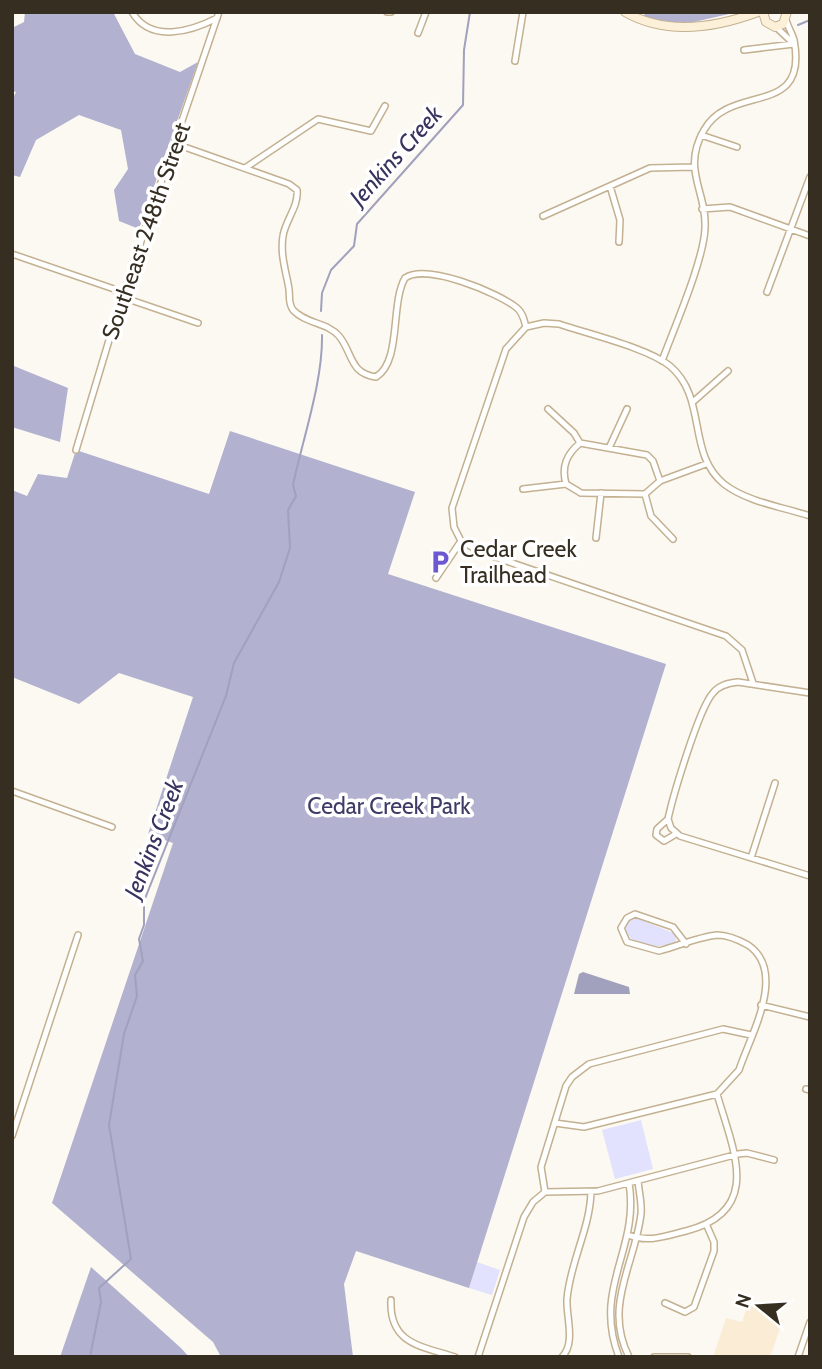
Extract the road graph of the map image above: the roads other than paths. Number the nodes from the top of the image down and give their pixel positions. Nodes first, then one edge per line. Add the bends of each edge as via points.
1 (132, 12) edge
2 (426, 12) edge
3 (523, 12) edge
4 (625, 12) edge
5 (218, 15) edge
6 (762, 15) edge
7 (787, 15) edge
8 (738, 16) edge
9 (775, 27) junction
10 (418, 33) dead end
11 (794, 44) junction
12 (744, 50) dead end
13 (515, 61) dead end
14 (385, 106) dead end
15 (701, 135) junction
16 (176, 144) junction
17 (737, 147) dead end
18 (694, 167) junction
19 (245, 168) junction
20 (810, 177) edge
21 (610, 187) junction
22 (702, 209) junction
23 (543, 216) dead end
24 (790, 229) junction
25 (810, 236) edge
26 (619, 242) dead end
27 (12, 254) edge
28 (767, 292) dead end
29 (122, 297) junction
30 (198, 323) dead end
31 (526, 327) junction
32 (662, 361) junction
33 (728, 371) dead end
34 (694, 401) junction
35 (627, 408) dead end
36 (548, 409) dead end
37 (580, 443) junction
38 (609, 448) junction
39 (76, 450) dead end
40 (706, 464) junction
41 (660, 481) junction
42 (566, 484) junction
43 (523, 489) dead end
44 (601, 494) junction
45 (645, 495) junction
46 (810, 516) edge
47 (596, 538) dead end
48 (673, 539) dead end
49 (461, 541) junction
50 (436, 578) dead end
51 (753, 683) junction
52 (810, 693) edge
53 (775, 783) dead end
54 (12, 791) edge
55 (668, 819) junction
56 (112, 827) dead end
57 (673, 831) junction
58 (751, 858) junction
59 (810, 876) edge
60 (78, 935) dead end
61 (686, 944) junction
62 (761, 1006) junction
63 (810, 1017) edge
64 (751, 1035) junction
65 (716, 1094) junction
66 (555, 1123) junction
67 (12, 1136) edge
68 (734, 1155) junction
69 (774, 1160) dead end
70 (638, 1181) junction
71 (629, 1183) junction
72 (545, 1192) junction
73 (591, 1192) junction
74 (706, 1226) junction
75 (631, 1237) junction
76 (391, 1300) dead end
77 (664, 1303) dead end
78 (810, 1322) edge
79 (454, 1357) edge
80 (478, 1357) edge
81 (562, 1357) edge
82 (619, 1357) edge
83 (629, 1357) edge
84 (654, 1357) edge
85 (688, 1357) edge
86 (798, 1357) edge

1 - 5 street via 143,23 172,33 196,29
2 - 10 street
3 - 13 street
4 - 8 street via 671,28 704,26
5 - 16 street, Southeast 248th Street
6 - 8 street
6 - 9 street
7 - 9 street
7 - 11 street
9 - 11 street
11 - 12 street
11 - 15 street via 795,65 788,85 767,97 723,110
14 - 19 street via 371,131 318,119
15 - 17 street
15 - 18 street
16 - 19 street
16 - 29 street, Southeast 248th Street
18 - 21 street via 650,168
18 - 22 street
19 - 31 street via 297,190 283,233 290,305 335,332 350,362 362,373 376,377 386,368 399,292 412,273 460,281 506,302 523,315
20 - 24 street
21 - 23 street
21 - 26 street via 620,220
22 - 24 street via 730,207
22 - 32 street via 703,242
24 - 25 street
24 - 28 street
27 - 29 street via 114,289
29 - 30 street
29 - 39 street, Southeast 248th Street
31 - 32 street via 559,324
31 - 49 street via 506,349 454,499 454,527
32 - 34 street via 687,385
33 - 34 street
34 - 40 street
35 - 38 street
36 - 37 street
37 - 38 street
37 - 42 street via 566,461
38 - 41 street via 647,455
40 - 41 street
40 - 46 street via 735,491
41 - 45 street
42 - 43 street
42 - 44 street via 576,492
44 - 45 street
44 - 47 street
45 - 48 street via 651,516
49 - 50 street
49 - 51 street via 483,553 726,636 742,650
51 - 52 street
51 - 55 street via 726,684 709,697
53 - 58 street
54 - 56 street
55 - 57 street
55 - 57 street via 657,829 658,838 667,841
57 - 58 street
58 - 59 street
60 - 67 street
61 - 61 street via 653,951 627,942 621,928 635,914 676,929
61 - 62 street via 717,935 751,947 767,979
62 - 63 street
62 - 64 street
64 - 65 street via 739,1070
64 - 66 street via 723,1029 589,1064 572,1076
65 - 66 street via 584,1127
65 - 68 street
66 - 72 street via 540,1172
68 - 69 street via 747,1153
68 - 70 street
68 - 74 street via 737,1178 727,1209
70 - 71 street
70 - 75 street via 641,1206
71 - 73 street
71 - 75 street
72 - 73 street
72 - 80 street via 524,1217
73 - 81 street via 568,1288 568,1349
74 - 75 street via 651,1240
74 - 77 street via 714,1251 694,1307 685,1311
75 - 82 street via 613,1282 610,1308
75 - 83 street via 618,1301 620,1332
76 - 79 street via 391,1314 401,1337
78 - 86 street
84 - 85 street

